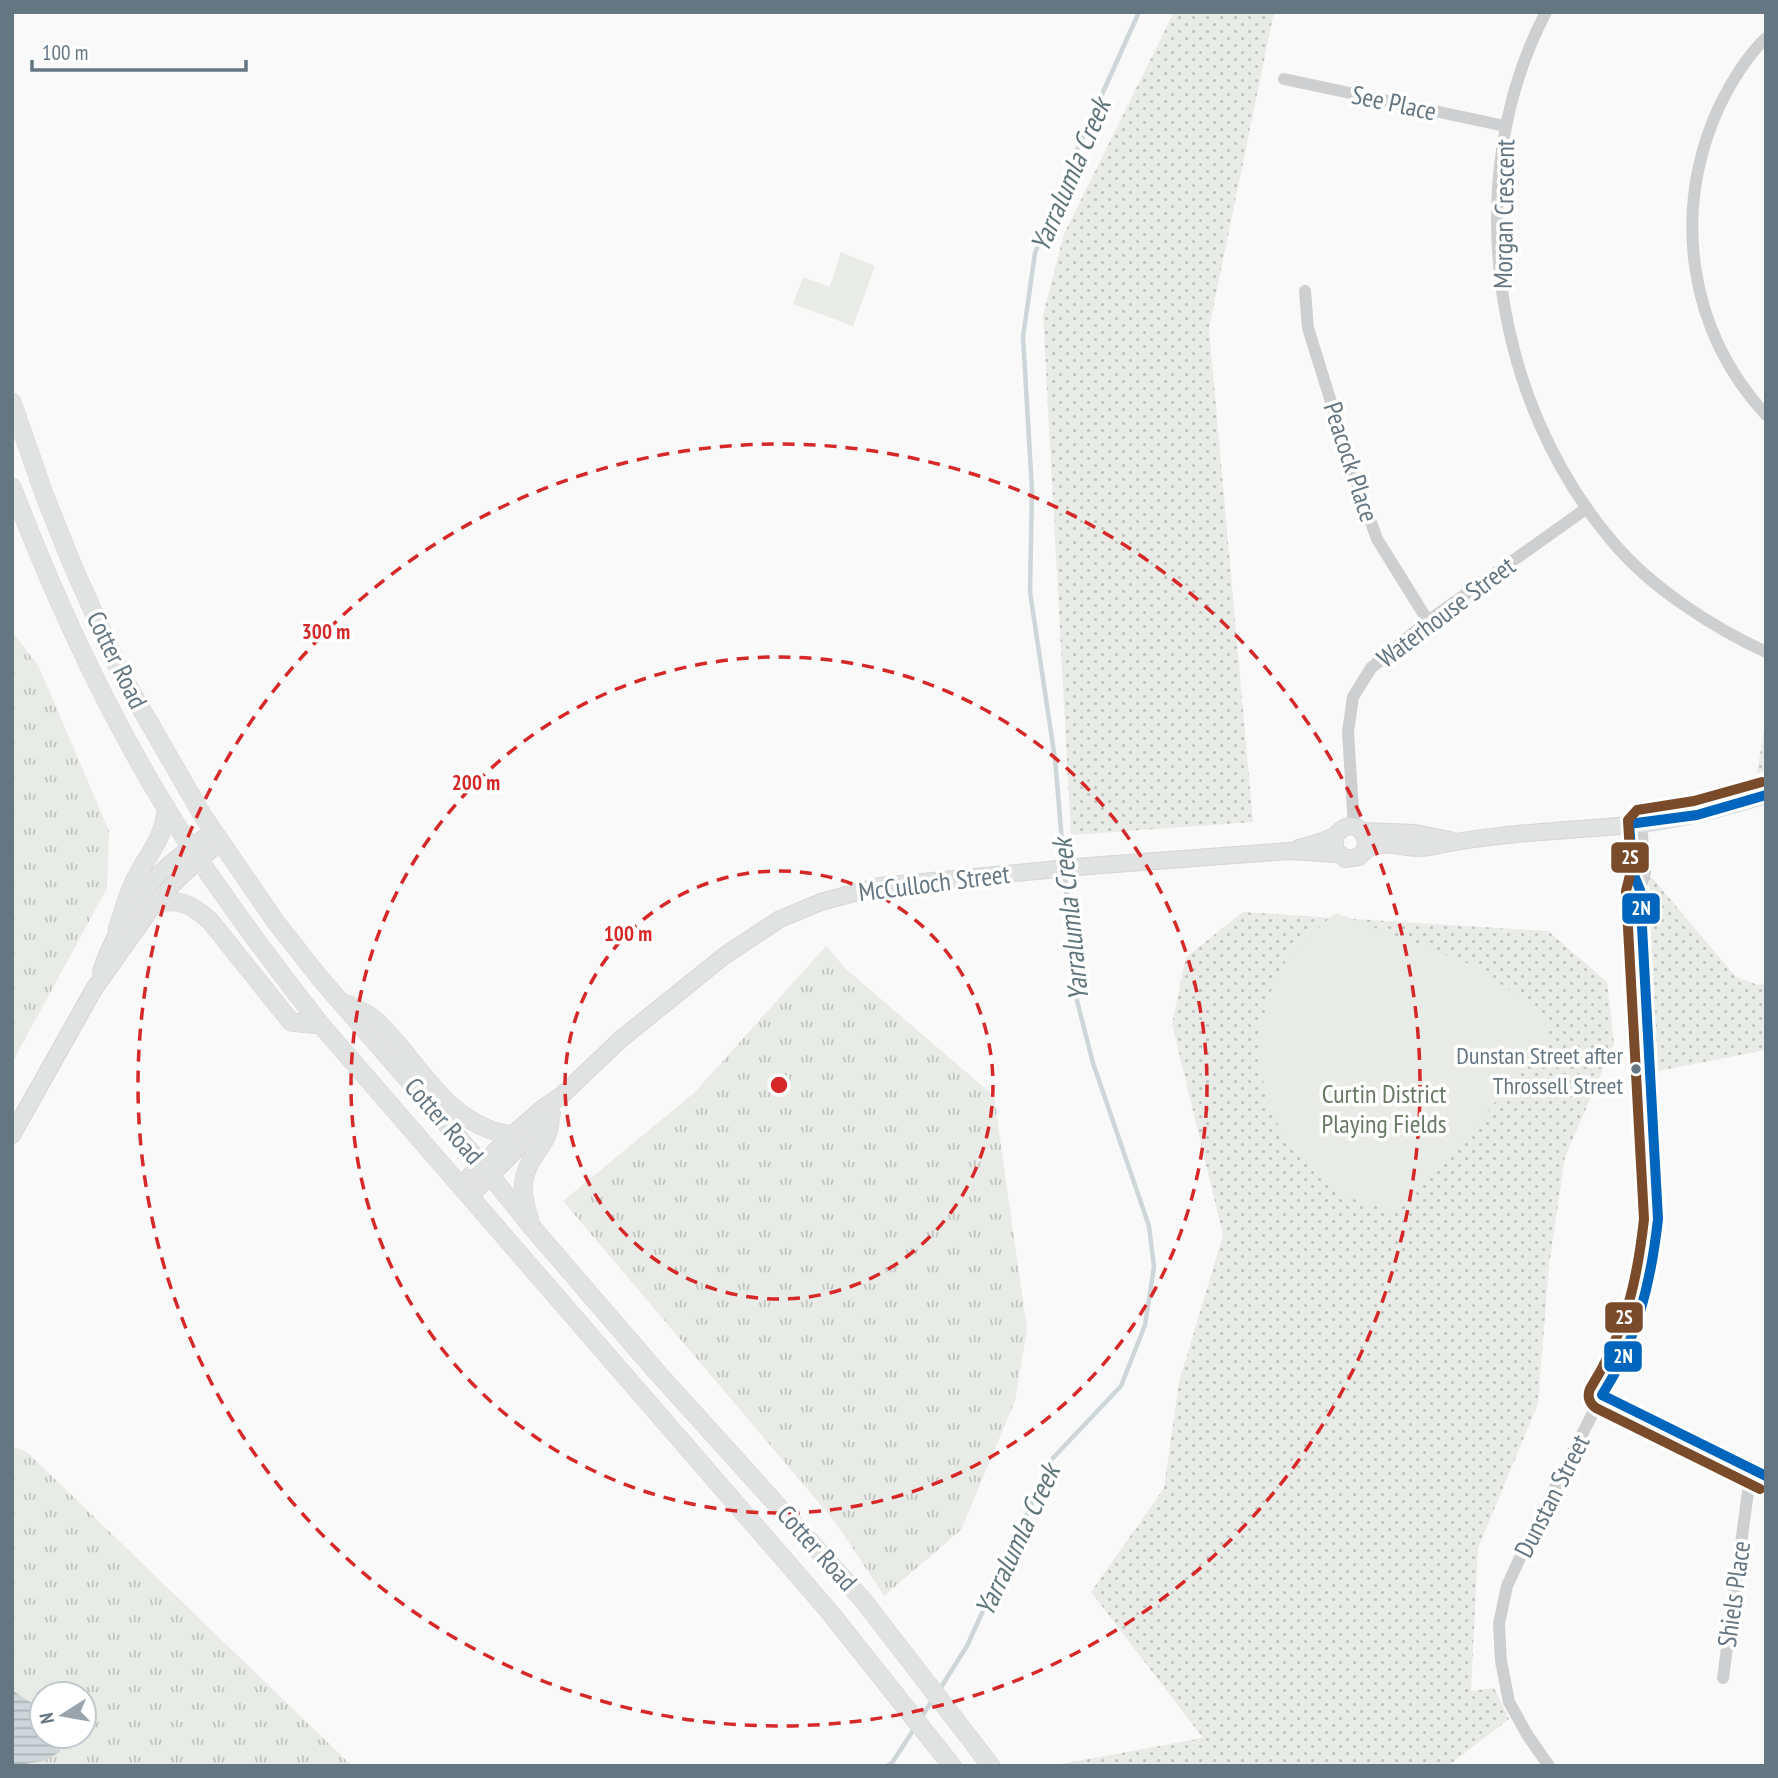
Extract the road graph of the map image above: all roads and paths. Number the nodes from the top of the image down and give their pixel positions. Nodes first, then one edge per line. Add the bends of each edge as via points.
1 (1546, 12) edge
2 (1766, 38) edge
3 (1284, 79) dead end
4 (1505, 126) junction
5 (1305, 291) dead end
6 (12, 402) edge
7 (1766, 415) edge
8 (12, 487) edge
9 (1587, 508) junction
10 (1428, 621) junction
11 (1766, 652) edge
12 (1766, 795) edge
13 (166, 807) junction
14 (1635, 824) junction
15 (1358, 829) junction
16 (217, 836) junction
17 (1335, 836) junction
18 (1456, 841) junction
19 (1290, 851) junction
20 (1363, 853) junction
21 (195, 854) junction
22 (1338, 854) junction
23 (155, 904) junction
24 (117, 930) junction
25 (94, 989) junction
26 (341, 1001) junction
27 (321, 1026) junction
28 (561, 1096) junction
29 (550, 1118) junction
30 (12, 1135) edge
31 (512, 1135) junction
32 (487, 1170) junction
33 (465, 1191) junction
34 (531, 1226) junction
35 (1602, 1395) junction
36 (1751, 1469) junction
37 (1766, 1476) edge
38 (1723, 1678) dead end
39 (952, 1766) edge
40 (991, 1766) edge
41 (1549, 1766) edge

1 - 4 street, Morgan Crescent via 1521,69
2 - 7 street via 1737,75 1710,126 1691,217 1699,292 1717,344
3 - 4 street, See Place
4 - 9 street, Morgan Crescent via 1499,282 1513,349 1558,463
5 - 10 street, Peacock Place via 1308,328 1377,539
6 - 16 main road, Cotter Road via 102,634
8 - 13 main road, Cotter Road via 79,645
9 - 10 street, Waterhouse Street
9 - 11 street, Morgan Crescent via 1613,542 1652,579 1700,617
10 - 15 street, Waterhouse Street via 1371,668 1353,697 1348,732
12 - 14 main road via 1698,815
13 - 21 main road, Cotter Road
13 - 24 main road via 165,824 135,878
14 - 18 main road
14 - 35 street, Dunstan Street via 1633,873 1640,890 1658,1219 1654,1260 1627,1354
15 - 17 main road via 1343,828
15 - 18 main road
15 - 20 main road via 1366,842
16 - 21 main road
16 - 26 main road, Cotter Road via 275,920
17 - 19 main road, McCulloch Street
17 - 22 main road
18 - 20 main road via 1420,849 1387,844
19 - 22 main road, McCulloch Street
19 - 28 main road, McCulloch Street via 880,886 821,902 779,919 724,956 621,1039
20 - 22 main road via 1351,859
21 - 23 main road
21 - 24 main road via 156,878
21 - 27 main road, Cotter Road
23 - 25 main road
23 - 27 main road via 172,900 196,909 291,1022
24 - 25 main road
25 - 30 main road
26 - 31 main road via 374,1018 464,1118 493,1133
26 - 32 main road, Cotter Road
27 - 33 main road, Cotter Road
28 - 29 main road, McCulloch Street
28 - 31 main road, McCulloch Street
29 - 32 main road, McCulloch Street
29 - 34 main road via 551,1132 526,1171 523,1186
31 - 32 main road, McCulloch Street
32 - 33 main road, McCulloch Street
32 - 34 main road, Cotter Road
33 - 39 main road, Cotter Road via 828,1610
34 - 40 main road, Cotter Road via 863,1600
35 - 36 street
35 - 41 street, Dunstan Street via 1507,1586 1499,1624 1510,1702
36 - 37 street
36 - 38 street, Shiels Place

